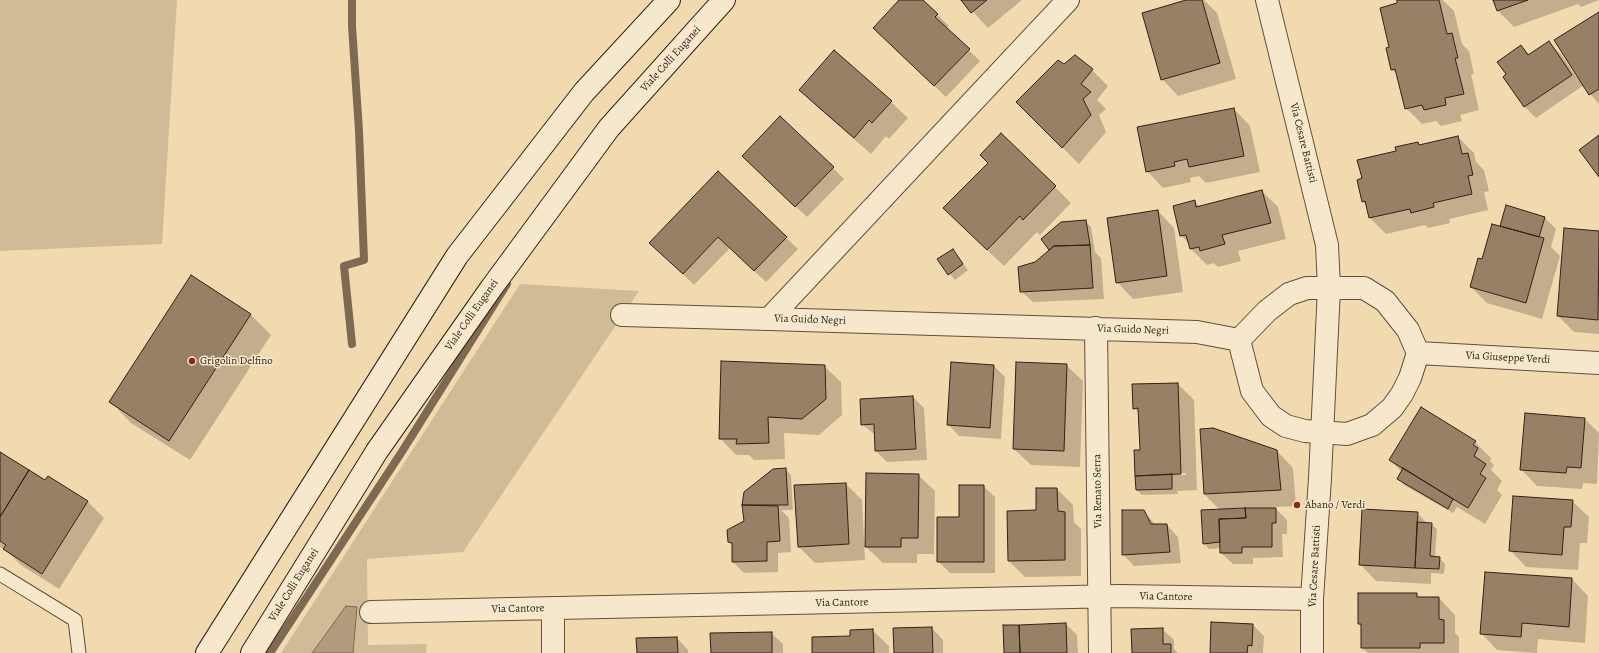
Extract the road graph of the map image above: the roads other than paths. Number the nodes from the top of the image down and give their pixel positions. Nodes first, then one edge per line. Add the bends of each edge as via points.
1 (669, 0) edge
2 (724, 0) edge
3 (1068, 0) edge
4 (1267, 0) edge
5 (1329, 288) junction
6 (622, 315) dead end
7 (769, 319) junction
8 (1096, 328) junction
9 (1239, 340) junction
10 (1418, 353) junction
11 (1599, 363) edge
12 (1323, 432) junction
13 (0, 574) edge
14 (1099, 597) junction
15 (1312, 599) junction
16 (553, 608) junction
17 (371, 612) dead end
18 (79, 653) edge
19 (207, 653) edge
20 (252, 653) edge
21 (552, 653) edge
22 (1100, 653) edge
23 (1312, 653) edge

1 - 19 street via 584,92 458,256
2 - 20 street, Viale Colli Euganei via 609,128 492,287 377,451
3 - 7 street, Via Guido Negri
4 - 5 street, Via Cesare Battisti via 1322,221 1327,245
5 - 9 street via 1308,288 1289,294 1267,311
5 - 10 street via 1364,288 1385,301 1408,330
5 - 12 street, Via Cesare Battisti
6 - 7 street
7 - 8 street, Via Guido Negri
8 - 9 street, Via Guido Negri via 1197,332
8 - 14 street, Via Renato Serra
9 - 12 street via 1252,391 1271,416 1286,426
10 - 11 street, Via Giuseppe Verdi
10 - 12 street via 1402,394 1392,408 1372,425 1347,434
12 - 15 street, Via Cesare Battisti
13 - 18 lane via 75,620
14 - 15 street, Via Cantore
14 - 16 street, Via Cantore
14 - 22 street, Via Renato Serra
15 - 23 street, Via Cesare Battisti
16 - 17 street, Via Cantore
16 - 21 street

